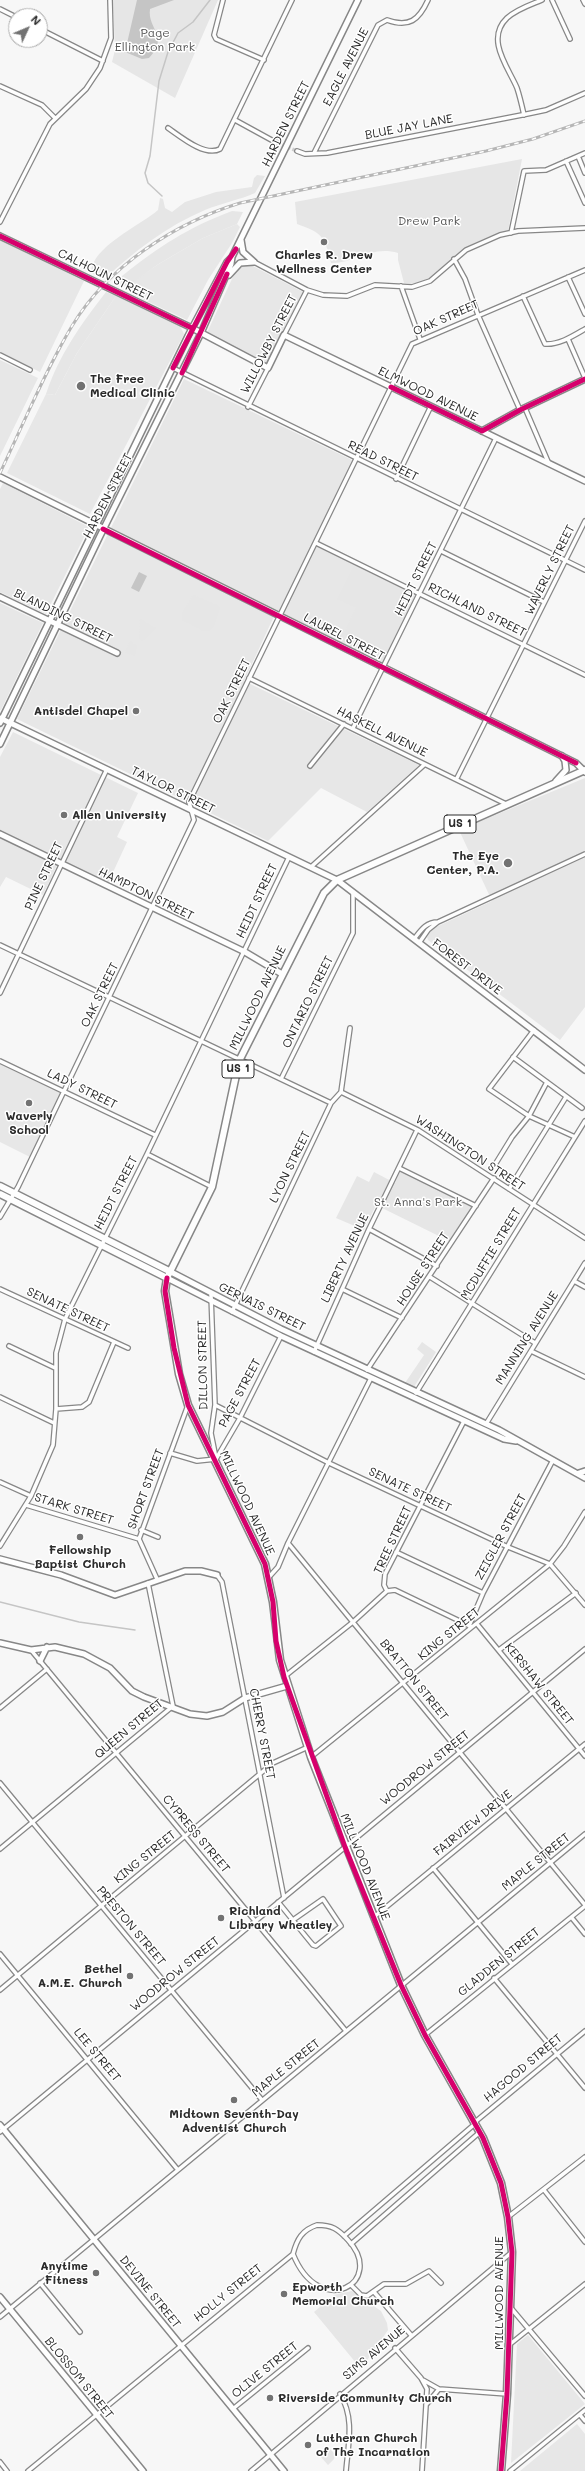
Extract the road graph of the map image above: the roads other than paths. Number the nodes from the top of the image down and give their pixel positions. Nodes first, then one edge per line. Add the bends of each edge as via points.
1 (110, 0) edge
2 (223, 0) edge
3 (292, 0) edge
4 (358, 0) edge
5 (428, 0) edge
6 (542, 0) edge
7 (552, 0) edge
8 (583, 0) edge
9 (585, 4) edge
10 (48, 33) edge
11 (570, 39) dead end
12 (264, 60) junction
13 (103, 61) junction
14 (0, 86) edge
15 (585, 93) edge
16 (524, 115) junction
17 (55, 118) junction
18 (235, 120) junction
19 (168, 128) dead end
20 (276, 143) tunnel mouth
21 (298, 151) tunnel mouth
22 (314, 153) junction
23 (585, 153) edge
24 (578, 156) junction
25 (566, 161) junction
26 (585, 172) edge
27 (585, 202) edge
28 (0, 222) edge
29 (585, 228) edge
30 (511, 233) junction
31 (0, 236) edge
32 (240, 240) junction
33 (232, 257) junction
34 (454, 260) junction
35 (254, 262) junction
36 (585, 270) edge
37 (568, 277) junction
38 (223, 284) junction
39 (401, 286) junction
40 (307, 290) junction
41 (524, 296) junction
42 (585, 314) edge
43 (478, 315) junction
44 (192, 328) junction
45 (585, 329) edge
46 (201, 333) junction
47 (284, 335) junction
48 (420, 339) junction
49 (568, 339) junction
50 (0, 355) edge
51 (173, 368) junction
52 (268, 368) junction
53 (30, 370) dead end
54 (182, 373) junction
55 (585, 378) edge
56 (391, 387) junction
57 (431, 406) junction
58 (248, 407) junction
59 (522, 409) junction
60 (482, 431) junction
61 (496, 438) junction
62 (357, 459) junction
63 (549, 464) junction
64 (0, 477) edge
65 (396, 478) junction
66 (585, 481) edge
67 (460, 510) junction
68 (585, 521) edge
69 (96, 524) junction
70 (103, 530) junction
71 (316, 543) junction
72 (441, 551) junction
73 (566, 561) junction
74 (585, 570) edge
75 (420, 594) junction
76 (0, 597) edge
77 (544, 602) junction
78 (280, 615) junction
79 (49, 621) junction
80 (57, 624) junction
81 (524, 645) junction
82 (117, 653) dead end
83 (383, 668) junction
84 (585, 675) edge
85 (249, 678) junction
86 (486, 718) junction
87 (1, 720) edge
88 (10, 722) junction
89 (344, 724) junction
90 (353, 728) junction
91 (0, 744) edge
92 (562, 756) junction
93 (424, 765) junction
94 (310, 766) dead end
95 (107, 769) junction
96 (585, 771) edge
97 (457, 778) junction
98 (553, 784) junction
99 (506, 804) junction
100 (191, 810) junction
101 (0, 834) edge
102 (585, 854) edge
103 (289, 857) junction
104 (60, 864) junction
105 (311, 867) junction
106 (337, 880) junction
107 (353, 892) junction
108 (152, 908) junction
109 (438, 922) junction
110 (414, 939) junction
111 (419, 943) junction
112 (0, 945) edge
113 (244, 952) junction
114 (19, 953) junction
115 (282, 974) junction
116 (0, 993) edge
117 (110, 999) junction
118 (350, 1028) dead end
119 (534, 1030) junction
120 (201, 1041) junction
121 (513, 1057) junction
122 (0, 1061) edge
123 (240, 1061) junction
124 (585, 1070) edge
125 (281, 1079) junction
126 (547, 1082) junction
127 (64, 1092) junction
128 (341, 1092) junction
129 (566, 1096) junction
130 (331, 1103) junction
131 (582, 1108) dead end
132 (529, 1116) junction
133 (585, 1121) edge
134 (548, 1126) junction
135 (417, 1130) junction
136 (155, 1135) junction
137 (575, 1137) junction
138 (147, 1154) junction
139 (496, 1162) dead end
140 (399, 1168) junction
141 (494, 1178) junction
142 (0, 1186) edge
143 (212, 1187) junction
144 (509, 1189) junction
145 (14, 1193) junction
146 (0, 1194) edge
147 (9, 1199) junction
148 (532, 1205) junction
149 (476, 1206) junction
150 (0, 1217) edge
151 (369, 1229) junction
152 (104, 1238) junction
153 (585, 1238) edge
154 (100, 1245) junction
155 (585, 1263) edge
156 (437, 1266) junction
157 (169, 1275) junction
158 (430, 1277) junction
159 (574, 1281) junction
160 (585, 1288) edge
161 (0, 1289) edge
162 (342, 1289) junction
163 (211, 1295) junction
164 (212, 1302) junction
165 (472, 1305) junction
166 (233, 1309) junction
167 (402, 1318) junction
168 (65, 1319) junction
169 (281, 1336) junction
170 (114, 1342) junction
171 (536, 1343) junction
172 (9, 1346) dead end
173 (316, 1346) junction
174 (128, 1348) dead end
175 (531, 1351) junction
176 (314, 1352) junction
177 (55, 1368) junction
178 (367, 1370) junction
179 (585, 1377) edge
180 (371, 1378) junction
181 (417, 1392) junction
182 (0, 1397) edge
183 (414, 1397) junction
184 (188, 1405) junction
185 (215, 1406) junction
186 (56, 1408) junction
187 (240, 1418) junction
188 (464, 1421) junction
189 (54, 1422) junction
190 (486, 1424) junction
191 (517, 1441) junction
192 (170, 1453) junction
193 (216, 1459) junction
194 (554, 1460) junction
195 (328, 1463) junction
196 (585, 1471) edge
197 (579, 1473) junction
198 (585, 1478) edge
199 (0, 1482) edge
200 (31, 1496) junction
201 (26, 1505) junction
202 (420, 1506) junction
203 (585, 1512) edge
204 (141, 1530) junction
205 (158, 1537) dead end
206 (139, 1539) junction
207 (288, 1543) junction
208 (0, 1546) edge
209 (508, 1547) junction
210 (396, 1552) junction
211 (0, 1559) edge
212 (550, 1564) junction
213 (217, 1575) joint
214 (269, 1577) junction
215 (157, 1579) junction
216 (148, 1582) junction
217 (387, 1591) junction
218 (576, 1593) junction
219 (483, 1594) junction
220 (585, 1605) edge
221 (353, 1622) junction
222 (476, 1625) junction
223 (469, 1626) junction
224 (0, 1643) edge
225 (47, 1647) junction
226 (585, 1649) edge
227 (31, 1650) junction
228 (499, 1650) junction
229 (40, 1661) junction
230 (47, 1670) junction
231 (284, 1677) junction
232 (404, 1684) junction
233 (287, 1686) junction
234 (533, 1693) junction
235 (245, 1698) junction
236 (173, 1706) junction
237 (0, 1708) edge
238 (585, 1744) edge
239 (308, 1747) junction
240 (579, 1749) junction
241 (460, 1752) junction
242 (116, 1753) junction
243 (585, 1756) edge
244 (311, 1757) junction
245 (260, 1774) junction
246 (0, 1783) edge
247 (506, 1808) junction
248 (32, 1822) junction
249 (585, 1834) edge
250 (185, 1837) junction
251 (345, 1847) junction
252 (0, 1848) edge
253 (551, 1862) junction
254 (433, 1868) junction
255 (284, 1898) junction
256 (278, 1902) junction
257 (102, 1906) junction
258 (585, 1906) edge
259 (374, 1917) junction
260 (572, 1918) junction
261 (293, 1920) junction
262 (255, 1921) junction
263 (478, 1923) junction
264 (585, 1934) edge
265 (0, 1954) edge
266 (512, 1964) junction
267 (18, 1975) junction
268 (494, 1978) junction
269 (401, 1985) junction
270 (0, 1990) edge
271 (171, 1990) junction
272 (346, 2031) junction
273 (585, 2031) edge
274 (425, 2035) junction
275 (557, 2053) junction
276 (87, 2060) junction
277 (585, 2088) edge
278 (262, 2100) junction
279 (475, 2123) junction
280 (1, 2129) edge
281 (480, 2132) junction
282 (585, 2157) edge
283 (178, 2170) junction
284 (544, 2190) junction
285 (508, 2217) junction
286 (344, 2236) junction
287 (94, 2239) junction
288 (585, 2242) edge
289 (351, 2244) junction
290 (512, 2252) junction
291 (293, 2254) junction
292 (40, 2283) junction
293 (441, 2283) dead end
294 (585, 2284) edge
295 (351, 2285) junction
296 (374, 2292) junction
297 (0, 2297) edge
298 (511, 2308) junction
299 (10, 2309) junction
300 (0, 2316) edge
301 (528, 2329) junction
302 (80, 2332) dead end
303 (411, 2335) junction
304 (181, 2345) junction
305 (509, 2345) junction
306 (308, 2348) dead end
307 (396, 2348) junction
308 (421, 2378) junction
309 (439, 2389) junction
310 (340, 2394) junction
311 (507, 2394) junction
312 (585, 2396) edge
313 (426, 2405) junction
314 (234, 2408) junction
315 (585, 2410) edge
316 (96, 2414) junction
317 (580, 2415) junction
318 (585, 2421) edge
319 (270, 2454) junction
320 (0, 2462) edge
321 (7, 2471) edge
322 (28, 2471) edge
323 (143, 2471) edge
324 (251, 2471) edge
325 (284, 2471) edge
326 (346, 2471) edge
327 (422, 2471) edge
328 (502, 2471) edge
329 (510, 2471) edge

1 - 13 street via 112,30
2 - 12 street via 214,34 221,43
3 - 12 street
4 - 32 main road, HARDEN STREET
5 - 22 street, EAGLE AVENUE via 422,13 409,22 400,25 387,20 378,25
6 - 16 street via 506,19 500,27 498,37 503,61 516,88
7 - 11 street
8 - 9 street
10 - 13 street
12 - 18 street
13 - 17 street via 86,89
14 - 17 street via 42,105
15 - 16 street, BLUE JAY LANE via 546,110
16 - 22 street, BLUE JAY LANE via 327,153
17 - 28 street
18 - 19 street via 220,149 215,152 205,150
18 - 20 street
21 - 22 street, BLUE JAY LANE
23 - 24 street
24 - 25 street
24 - 26 street
25 - 27 street
25 - 30 street via 546,170 524,171
29 - 30 street
30 - 34 street via 483,242
31 - 44 main road, CALHOUN STREET
32 - 33 main road, HARDEN STREET
32 - 35 main road via 243,252
33 - 38 main road, HARDEN STREET via 232,264
33 - 44 main road, HARDEN STREET
34 - 39 street via 430,281 412,287
34 - 43 street via 466,279
35 - 38 main road via 240,263
35 - 40 street
36 - 37 street, OAK STREET
37 - 41 street, OAK STREET
37 - 42 street
38 - 46 main road, HARDEN STREET
39 - 40 street via 375,285 347,296
39 - 48 street
40 - 47 street, WILLOWBY STREET
41 - 43 street, OAK STREET
41 - 49 street via 545,344
43 - 48 street, OAK STREET
43 - 59 street
44 - 46 main road, CALHOUN STREET
44 - 51 main road, HARDEN STREET
45 - 49 street
46 - 52 main road, CALHOUN STREET
46 - 54 main road, HARDEN STREET
47 - 52 main road, WILLOWBY STREET
47 - 56 main road, ELMWOOD AVENUE
48 - 56 street, OAK STREET via 410,347
49 - 55 street
50 - 53 street
51 - 54 street, READ STREET
51 - 69 main road, HARDEN STREET
52 - 58 street, WILLOWBY STREET
54 - 58 street, READ STREET
54 - 70 main road, HARDEN STREET
55 - 59 main road
56 - 57 main road, ELMWOOD AVENUE
56 - 62 street, OAK STREET
57 - 60 main road, ELMWOOD AVENUE
57 - 65 street
58 - 62 street, READ STREET
59 - 60 main road
59 - 63 street
60 - 61 main road, ELMWOOD AVENUE
61 - 63 main road, ELMWOOD AVENUE
61 - 67 street, HEIDT STREET
62 - 65 street, READ STREET
62 - 71 street, OAK STREET
63 - 66 main road, ELMWOOD AVENUE
64 - 69 main road, LAUREL STREET
65 - 67 street, READ STREET
67 - 72 street, HEIDT STREET
67 - 73 street, READ STREET
68 - 73 street, WAVERLY STREET
69 - 70 main road, LAUREL STREET
69 - 79 main road, HARDEN STREET
70 - 78 main road, LAUREL STREET
70 - 80 main road, HARDEN STREET
71 - 75 street, RICHLAND STREET
71 - 78 street, OAK STREET
72 - 75 street, HEIDT STREET
72 - 77 street
73 - 74 street, READ STREET
73 - 77 street, WAVERLY STREET
75 - 81 street, RICHLAND STREET
75 - 83 street, HEIDT STREET
76 - 79 main road, BLANDING STREET
77 - 81 street, WAVERLY STREET
78 - 83 main road, LAUREL STREET
78 - 85 street, OAK STREET
79 - 80 main road, BLANDING STREET
79 - 87 main road, HARDEN STREET
80 - 82 main road, BLANDING STREET
80 - 88 main road, HARDEN STREET
81 - 84 street, RICHLAND STREET
81 - 86 street, WAVERLY STREET
83 - 86 main road, LAUREL STREET
83 - 90 street, HEIDT STREET
85 - 89 street, HASKELL AVENUE
85 - 100 street, OAK STREET via 189,802
86 - 92 main road, LAUREL STREET
86 - 97 street, WAVERLY STREET
87 - 88 main road, TAYLOR STREET
88 - 91 main road, HARDEN STREET
88 - 95 main road, TAYLOR STREET
89 - 90 street, HASKELL AVENUE
89 - 94 street
90 - 93 street, HASKELL AVENUE
92 - 96 main road, LAUREL STREET
92 - 98 main road via 566,770
93 - 97 street, HASKELL AVENUE
93 - 105 street
95 - 100 main road, TAYLOR STREET
95 - 104 street, PINE STREET
96 - 98 main road, US 1
97 - 99 street, HASKELL AVENUE
98 - 99 main road, US 1
99 - 106 main road, US 1
100 - 103 main road, TAYLOR STREET
100 - 108 street, OAK STREET via 194,820
101 - 104 main road, HAMPTON STREET
102 - 109 street
103 - 105 main road, TAYLOR STREET
103 - 113 street, HEIDT STREET
104 - 108 main road, HAMPTON STREET
104 - 114 street, PINE STREET
105 - 106 main road, TAYLOR STREET
106 - 107 main road, FOREST DRIVE
106 - 115 main road, MILLWOOD AVENUE / US 1 via 324,894
107 - 110 main road, FOREST DRIVE
107 - 125 street, ONTARIO STREET via 353,933
108 - 113 main road, HAMPTON STREET
108 - 117 street, OAK STREET
109 - 110 street via 425,926
109 - 111 street via 428,930
110 - 111 main road, FOREST DRIVE
111 - 119 main road, FOREST DRIVE
112 - 114 street
113 - 115 main road, HAMPTON STREET
113 - 120 street, HEIDT STREET
114 - 116 street, PINE STREET
114 - 117 street
115 - 123 main road, MILLWOOD AVENUE / US 1
117 - 120 street
117 - 127 street, OAK STREET
118 - 128 street
119 - 121 street
119 - 124 main road, FOREST DRIVE
120 - 123 street
120 - 136 street, HEIDT STREET
121 - 126 street
121 - 132 street via 489,1089
122 - 127 street, LADY STREET
123 - 125 street
123 - 143 main road, MILLWOOD AVENUE / US 1
125 - 130 street
126 - 129 street
126 - 132 street
127 - 136 street, LADY STREET
127 - 145 street, OAK STREET
128 - 130 street, LYON STREET
128 - 135 street, WASHINGTON STREET
129 - 131 street
129 - 134 street
130 - 166 street, LYON STREET
132 - 134 street
132 - 139 street
133 - 137 street, MCDUFFIE STREET
134 - 137 street
134 - 144 street
135 - 140 street, LIBERTY AVENUE
135 - 141 street, WASHINGTON STREET
136 - 138 street, HEIDT STREET
137 - 148 street, MCDUFFIE STREET
138 - 143 street
138 - 152 street, HEIDT STREET
140 - 149 street
140 - 151 street, LIBERTY AVENUE
141 - 144 street, WASHINGTON STREET
141 - 149 street, HOUSE STREET
142 - 145 main road, GERVAIS STREET
143 - 157 main road, MILLWOOD AVENUE / US 1
144 - 148 street, WASHINGTON STREET
145 - 147 street, OAK STREET
145 - 152 main road, GERVAIS STREET
146 - 147 main road, GERVAIS STREET
147 - 150 street, OAK STREET
147 - 154 main road, GERVAIS STREET
148 - 153 street, WASHINGTON STREET
148 - 165 street, MCDUFFIE STREET
149 - 156 street, HOUSE STREET
151 - 156 street
151 - 162 street, LIBERTY AVENUE
152 - 154 street, HEIDT STREET
152 - 157 main road, GERVAIS STREET
154 - 157 main road, GERVAIS STREET
154 - 168 street, HEIDT STREET
155 - 159 street, MANNING AVENUE
156 - 158 street, HOUSE STREET
157 - 163 main road, GERVAIS STREET
157 - 164 main road, GERVAIS STREET
157 - 184 main road, MILLWOOD AVENUE via 165,1291 174,1348
158 - 165 street
158 - 167 street, HOUSE STREET
159 - 160 street
159 - 171 street, MANNING AVENUE
161 - 168 street, SENATE STREET
162 - 167 street
162 - 173 street, LIBERTY AVENUE
163 - 164 street, DILLON STREET
163 - 166 main road, GERVAIS STREET
164 - 166 main road, GERVAIS STREET
164 - 185 street, DILLON STREET
165 - 171 street
165 - 181 street, MCDUFFIE STREET
166 - 169 main road, GERVAIS STREET
166 - 173 main road, GERVAIS STREET
167 - 178 street, HOUSE STREET
168 - 170 street, SENATE STREET
168 - 177 street, HEIDT STREET via 56,1353
169 - 176 main road, GERVAIS STREET
169 - 187 street, PAGE STREET
170 - 174 street, SENATE STREET
170 - 186 street via 89,1402 82,1408
171 - 175 street, MANNING AVENUE
172 - 177 street
173 - 176 street, LIBERTY AVENUE
173 - 178 main road, GERVAIS STREET
175 - 179 street
175 - 190 street, MANNING AVENUE
176 - 180 main road, GERVAIS STREET
177 - 186 street, HEIDT STREET
178 - 181 main road, GERVAIS STREET
180 - 183 main road, GERVAIS STREET
180 - 195 street
181 - 183 street, MCDUFFIE STREET
181 - 190 main road, GERVAIS STREET
182 - 189 street
183 - 188 main road, GERVAIS STREET
184 - 192 street, SHORT STREET
184 - 193 main road, MILLWOOD AVENUE
185 - 187 street, SENATE STREET
185 - 193 street, DILLON STREET via 211,1433
186 - 189 street, HEIDT STREET
187 - 193 street, PAGE STREET
187 - 195 street, SENATE STREET
188 - 191 main road, GERVAIS STREET via 504,1439
188 - 202 street, TREE STREET
189 - 200 street, HEIDT STREET via 53,1445
190 - 191 main road, GERVAIS STREET
191 - 194 main road, GERVAIS STREET
192 - 193 street via 197,1461
192 - 204 street, SHORT STREET
193 - 214 main road, MILLWOOD AVENUE via 257,1545
194 - 197 main road, GERVAIS STREET
194 - 209 street, ZEIGLER STREET
195 - 202 street, SENATE STREET
195 - 207 street
196 - 197 main road
197 - 198 main road, GERVAIS STREET
199 - 200 street, STARK STREET
200 - 201 street, HEIDT STREET
201 - 206 street, STARK STREET
201 - 208 street, HEIDT STREET
202 - 209 street, SENATE STREET
202 - 210 street, TREE STREET
203 - 212 street, KING STREET
204 - 205 street
204 - 206 street, SHORT STREET
206 - 215 street, SHORT STREET
207 - 214 street via 278,1567
207 - 221 street, BRATTON STREET
209 - 212 street, SENATE STREET
209 - 219 street, ZEIGLER STREET
210 - 217 street, TREE STREET via 385,1574 384,1585
210 - 219 street
211 - 216 main road via 61,1575 114,1595
212 - 218 street, SENATE STREET
212 - 222 street, KING STREET
213 - 215 main road via 185,1571
213 - 235 street, CHERRY STREET via 222,1582
214 - 231 main road, MILLWOOD AVENUE via 276,1641
215 - 216 main road
216 - 236 street, QUEEN STREET
217 - 221 street, TREE STREET
217 - 223 street via 395,1590
218 - 220 street, SENATE STREET
218 - 228 street
219 - 223 street, ZEIGLER STREET
221 - 231 street, TREE STREET
221 - 232 street, BRATTON STREET
222 - 223 street
222 - 228 street, KERSHAW STREET
222 - 232 street, KING STREET
224 - 227 main road
225 - 227 main road
225 - 229 main road
225 - 236 main road via 69,1650 96,1660 110,1668 132,1691
226 - 234 street, WOODROW STREET
227 - 229 street, CYPRESS STREET
228 - 234 street, KERSHAW STREET
229 - 230 street, CYPRESS STREET
230 - 237 street
230 - 242 street, CYPRESS STREET
231 - 233 main road, MILLWOOD AVENUE
232 - 241 street, BRATTON STREET
232 - 244 street, KING STREET
233 - 235 main road
233 - 239 main road, MILLWOOD AVENUE
234 - 240 street, KERSHAW STREET
234 - 241 street, WOODROW STREET
235 - 236 main road via 223,1712 207,1716 190,1714
235 - 245 street, CHERRY STREET
236 - 242 street, QUEEN STREET
238 - 240 street, FAIRVIEW DRIVE
239 - 244 main road, MILLWOOD AVENUE
239 - 245 street, KING STREET via 274,1763
240 - 243 street, KERSHAW STREET
240 - 247 street, FAIRVIEW DRIVE
241 - 247 street, BRATTON STREET
241 - 251 street, WOODROW STREET
242 - 248 street, QUEEN STREET
242 - 250 street, CYPRESS STREET
244 - 251 main road, MILLWOOD AVENUE
245 - 250 street, KING STREET
245 - 255 street, CHERRY STREET
246 - 248 street, PRESTON STREET
247 - 253 street, BRATTON STREET
247 - 254 street, FAIRVIEW DRIVE
248 - 252 street, QUEEN STREET
248 - 257 street, PRESTON STREET
249 - 253 street, MAPLE STREET
250 - 257 street, KING STREET
250 - 262 street, CYPRESS STREET
251 - 255 street, WOODROW STREET
251 - 259 main road, MILLWOOD AVENUE
253 - 258 street, BRATTON STREET
253 - 263 street, MAPLE STREET
254 - 259 street, FAIRVIEW DRIVE
254 - 263 street
255 - 256 street, WOODROW STREET
256 - 261 street
256 - 262 street, WOODROW STREET
257 - 267 street, KING STREET
257 - 271 street, PRESTON STREET
258 - 260 street, GLADDEN STREET
259 - 269 main road, MILLWOOD AVENUE
260 - 264 street
260 - 266 street, GLADDEN STREET
261 - 261 street via 316,1946 341,1926 323,1899
262 - 271 street, WOODROW STREET
262 - 272 street, CYPRESS STREET
263 - 266 street
263 - 269 street, MAPLE STREET
265 - 267 street, LEE STREET
266 - 268 street, GLADDEN STREET
267 - 270 street, KING STREET
267 - 276 street, LEE STREET
268 - 274 street, GLADDEN STREET
268 - 275 street
269 - 272 street, MAPLE STREET
269 - 274 main road, MILLWOOD AVENUE
271 - 276 street, WOODROW STREET
271 - 278 street, PRESTON STREET
272 - 278 street, MAPLE STREET
273 - 275 street, HAGOOD STREET
274 - 279 main road, MILLWOOD AVENUE
275 - 277 street
275 - 279 street, HAGOOD STREET
276 - 280 street, WOODROW STREET
276 - 283 street, LEE STREET
278 - 283 street, MAPLE STREET
279 - 281 main road, MILLWOOD AVENUE
279 - 286 street, HAGOOD STREET
280 - 287 main road, DEVINE STREET
281 - 285 main road, MILLWOOD AVENUE via 501,2183
281 - 289 street
282 - 284 street
283 - 287 street, MAPLE STREET
284 - 285 street
284 - 288 street
285 - 290 main road, MILLWOOD AVENUE
286 - 289 street
286 - 291 street via 336,2228 317,2225 304,2231
287 - 292 street, MAPLE STREET
287 - 304 main road, DEVINE STREET
289 - 295 street via 357,2252 360,2265 357,2278
290 - 298 main road, MILLWOOD AVENUE
290 - 303 street, SIMS AVENUE
291 - 295 street via 297,2263 317,2286 332,2291
291 - 304 street, HOLLY STREET
292 - 299 street, MAPLE STREET
292 - 302 street
293 - 296 street via 429,2271 406,2284 384,2284
294 - 301 street
295 - 296 street via 361,2295 367,2296
296 - 303 street
297 - 299 main road, BLOSSOM STREET
298 - 301 street
298 - 305 main road, MILLWOOD AVENUE
299 - 300 street, MAPLE STREET
299 - 316 main road, BLOSSOM STREET
301 - 305 street
301 - 312 street
303 - 307 street, SIMS AVENUE
304 - 314 main road, DEVINE STREET
304 - 316 street, HOLLY STREET
305 - 311 main road, MILLWOOD AVENUE
306 - 314 street, OLIVE STREET
307 - 308 street
307 - 310 street, SIMS AVENUE
308 - 309 street
308 - 313 street via 427,2389
309 - 311 street
309 - 313 street
310 - 319 street, SIMS AVENUE
310 - 326 street via 348,2412 350,2434
311 - 328 main road, MILLWOOD AVENUE
313 - 327 street
314 - 319 main road, DEVINE STREET
315 - 317 street
316 - 322 street, HOLLY STREET
316 - 323 main road, BLOSSOM STREET
317 - 318 street
317 - 329 street
319 - 324 street, SIMS AVENUE
319 - 325 main road, DEVINE STREET
320 - 321 street

